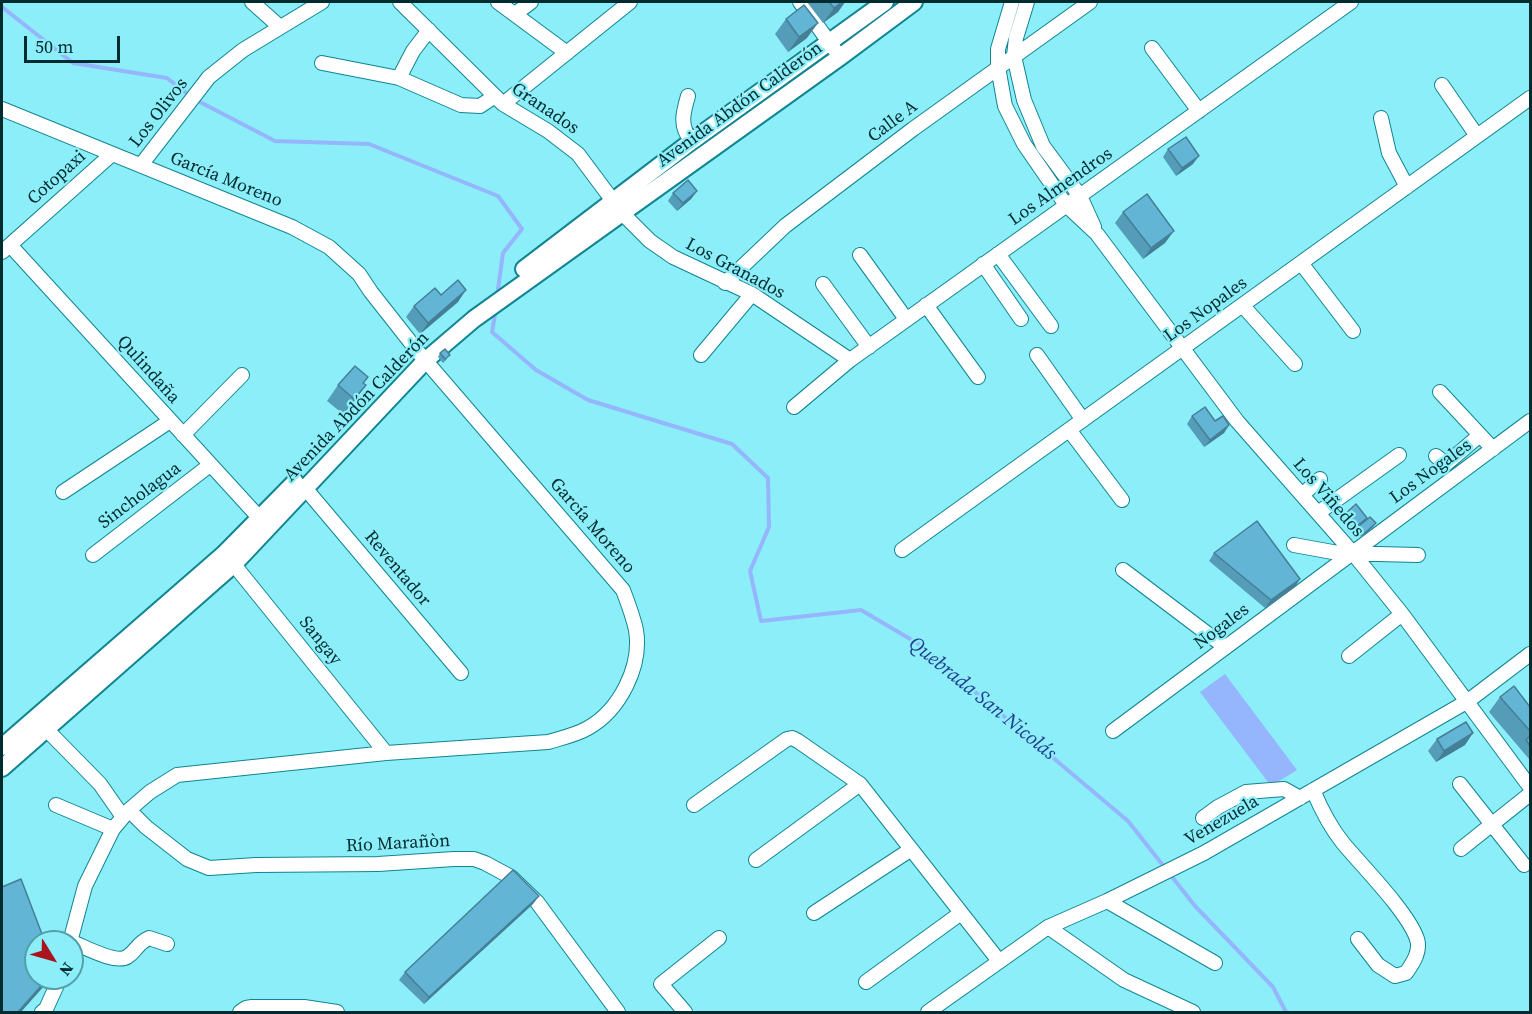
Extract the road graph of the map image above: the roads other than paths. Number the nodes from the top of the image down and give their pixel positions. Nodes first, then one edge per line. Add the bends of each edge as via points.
1 (252, 2) edge
2 (322, 2) edge
3 (400, 2) edge
4 (498, 2) edge
5 (531, 2) edge
6 (630, 2) edge
7 (800, 2) edge
8 (885, 2) edge
9 (914, 2) edge
10 (1012, 2) edge
11 (1027, 2) edge
12 (1090, 2) edge
13 (1351, 2) edge
14 (515, 14) junction
15 (280, 27) junction
16 (429, 30) junction
17 (829, 42) junction
18 (1152, 48) dead end
19 (567, 53) junction
20 (1014, 56) junction
21 (840, 57) junction
22 (322, 63) dead end
23 (998, 67) junction
24 (399, 78) junction
25 (1442, 85) dead end
26 (688, 96) dead end
27 (1530, 98) edge
28 (499, 100) junction
29 (2, 109) edge
30 (1199, 111) junction
31 (1381, 118) dead end
32 (1477, 136) junction
33 (692, 141) junction
34 (111, 155) junction
35 (141, 165) junction
36 (1407, 187) junction
37 (1080, 196) junction
38 (1066, 205) junction
39 (618, 207) junction
40 (1097, 234) junction
41 (5, 248) edge
42 (998, 254) junction
43 (860, 255) dead end
44 (983, 264) junction
45 (1301, 264) junction
46 (725, 282) junction
47 (823, 284) dead end
48 (752, 294) junction
49 (926, 305) junction
50 (1243, 306) junction
51 (1021, 319) dead end
52 (906, 320) junction
53 (1051, 326) dead end
54 (1353, 331) dead end
55 (869, 346) junction
56 (1184, 348) junction
57 (701, 355) dead end
58 (1037, 355) dead end
59 (422, 356) junction
60 (850, 360) junction
61 (1295, 364) dead end
62 (242, 375) dead end
63 (978, 377) dead end
64 (1440, 392) dead end
65 (794, 407) dead end
66 (1083, 420) junction
67 (170, 421) junction
68 (1530, 421) edge
69 (1070, 431) junction
70 (183, 435) junction
71 (1480, 435) junction
72 (1493, 449) junction
73 (1399, 455) dead end
74 (1437, 456) dead end
75 (210, 465) junction
76 (1320, 479) dead end
77 (305, 488) junction
78 (63, 492) dead end
79 (1302, 495) junction
80 (1122, 500) dead end
81 (1318, 513) junction
82 (264, 523) junction
83 (1294, 545) dead end
84 (902, 550) dead end
85 (1352, 552) junction
86 (93, 555) dead end
87 (1418, 555) dead end
88 (229, 559) junction
89 (1123, 570) dead end
90 (1402, 614) junction
91 (1225, 647) junction
92 (1530, 654) edge
93 (1349, 656) dead end
94 (461, 673) dead end
95 (1468, 701) junction
96 (46, 729) junction
97 (1113, 731) dead end
98 (2, 747) edge
99 (386, 753) junction
100 (2, 768) edge
101 (1528, 778) edge
102 (860, 784) junction
103 (1460, 784) dead end
104 (1313, 790) junction
105 (1530, 794) edge
106 (1300, 798) junction
107 (56, 805) dead end
108 (694, 805) dead end
109 (126, 814) junction
110 (1203, 818) dead end
111 (1492, 824) junction
112 (113, 829) junction
113 (1461, 849) dead end
114 (910, 850) junction
115 (756, 861) dead end
116 (1524, 865) dead end
117 (1107, 901) junction
118 (814, 913) dead end
119 (962, 913) junction
120 (1048, 927) junction
121 (74, 930) edge
122 (719, 938) dead end
123 (1358, 939) dead end
124 (167, 944) dead end
125 (84, 947) edge
126 (999, 961) junction
127 (1215, 963) dead end
128 (866, 982) dead end
129 (55, 990) edge
130 (42, 1012) edge
131 (240, 1012) edge
132 (337, 1012) edge
133 (618, 1012) edge
134 (685, 1012) edge
135 (928, 1012) edge
136 (1193, 1012) edge

1 - 15 street
2 - 15 street, Los Olivos
3 - 16 street, Granados
4 - 14 street
5 - 14 street
6 - 19 street
7 - 17 street
8 - 17 main road, Avenida Abdón Calderón
9 - 21 main road, Avenida Abdón Calderón
10 - 23 street, Los Viñedos
11 - 20 street, Los Viñedos
12 - 20 street, Calle A
13 - 30 street, Los Almendros
14 - 19 street
15 - 35 street, Los Olivos via 209,77
16 - 24 street
16 - 28 street, Granados
17 - 21 street
17 - 33 main road, Avenida Abdón Calderón
18 - 30 street
19 - 28 street
20 - 23 street, Calle A
20 - 37 street, Los Viñedos via 1024,100 1043,146
21 - 39 main road, Avenida Abdón Calderón
22 - 24 street
23 - 38 street, Los Viñedos via 1005,106 1019,135
23 - 46 street, Calle A via 785,226
24 - 28 street via 461,105 480,106
25 - 32 street
26 - 33 street via 682,124
27 - 32 street, Los Nopales
28 - 39 street, Granados via 578,154
29 - 34 street, García Moreno
30 - 37 street, Los Almendros
31 - 36 street via 1389,153
32 - 36 street, Los Nopales
33 - 39 main road, Avenida Abdón Calderón
34 - 35 street, García Moreno
34 - 41 street, Cotopaxi
35 - 59 street, García Moreno via 292,227 329,247 359,274
36 - 45 street, Los Nopales
37 - 38 street, Los Almendros
37 - 40 street, Los Viñedos
38 - 40 street, Los Viñedos
38 - 42 street, Los Almendros
39 - 46 street, Los Granados via 665,252
39 - 59 main road, Avenida Abdón Calderón
40 - 56 street, Los Viñedos
41 - 67 street, Qulindaña
42 - 44 street, Los Almendros
42 - 53 street
43 - 52 street
44 - 49 street, Los Almendros
44 - 51 street
45 - 50 street, Los Nopales
45 - 54 street
46 - 48 street, Los Granados
47 - 55 street
48 - 57 street
48 - 60 street, Los Granados
49 - 52 street, Los Almendros
49 - 63 street
50 - 56 street, Los Nopales
50 - 61 street
52 - 55 street, Los Almendros
55 - 60 street, Los Almendros
56 - 66 street, Los Nopales
56 - 79 street, Los Viñedos via 1237,422
58 - 66 street
59 - 77 main road, Avenida Abdón Calderón
59 - 82 main road, Avenida Abdón Calderón
59 - 99 street, García Moreno via 623,590 636,631 636,656 633,670 611,708 599,720 571,735 548,742
60 - 65 street, Los Almendros
62 - 70 street
64 - 71 street
66 - 69 street, Los Nopales
67 - 70 street, Qulindaña
67 - 78 street
68 - 72 street, Los Nogales
69 - 80 street
69 - 84 street, Los Nopales
70 - 75 street, Qulindaña
71 - 72 street
71 - 74 street via 1446,464
72 - 85 street, Los Nogales
73 - 81 street
75 - 82 street, Qulindaña
75 - 86 street, Sincholagua
76 - 79 street
77 - 82 main road, Avenida Abdón Calderón
77 - 94 street, Reventador
79 - 81 street, Los Viñedos
81 - 85 street, Los Viñedos
82 - 88 main road, Avenida Abdón Calderón
83 - 85 street
85 - 87 street
85 - 90 street, Los Viñedos
85 - 91 street, Nogales
88 - 96 main road, Avenida Abdón Calderón
88 - 98 main road, Avenida Abdón Calderón
88 - 99 street, Sangay
89 - 91 street
90 - 93 street
90 - 95 street, Los Viñedos
91 - 97 street, Nogales
92 - 95 street, Venezuela
95 - 101 street, Los Viñedos
95 - 104 street, Venezuela
96 - 100 main road, Avenida Abdón Calderón
96 - 109 street, Río Marañòn
99 - 109 street, García Moreno via 177,775 162,782
102 - 108 street via 792,738
102 - 114 street
102 - 115 street
103 - 111 street
104 - 106 street, Venezuela
104 - 123 street via 1341,841 1407,921 1418,940 1417,956 1406,973 1395,976 1378,965
105 - 111 street
106 - 110 street via 1284,789 1246,792
106 - 117 street, Venezuela via 1204,853
107 - 112 street
109 - 112 street, García Moreno
109 - 133 street, Río Marañòn via 187,859 208,868 454,859 485,863 511,877 537,902
111 - 113 street
111 - 116 street
112 - 121 street, García Moreno via 85,886
114 - 118 street
114 - 119 street
117 - 120 street, Venezuela
117 - 127 street
119 - 126 street
119 - 128 street
120 - 126 street, Venezuela
120 - 136 street via 1124,980
122 - 134 street via 661,984
124 - 125 street via 149,938 125,959
126 - 135 street, Venezuela
129 - 130 street
131 - 132 street via 246,1008 304,1007

